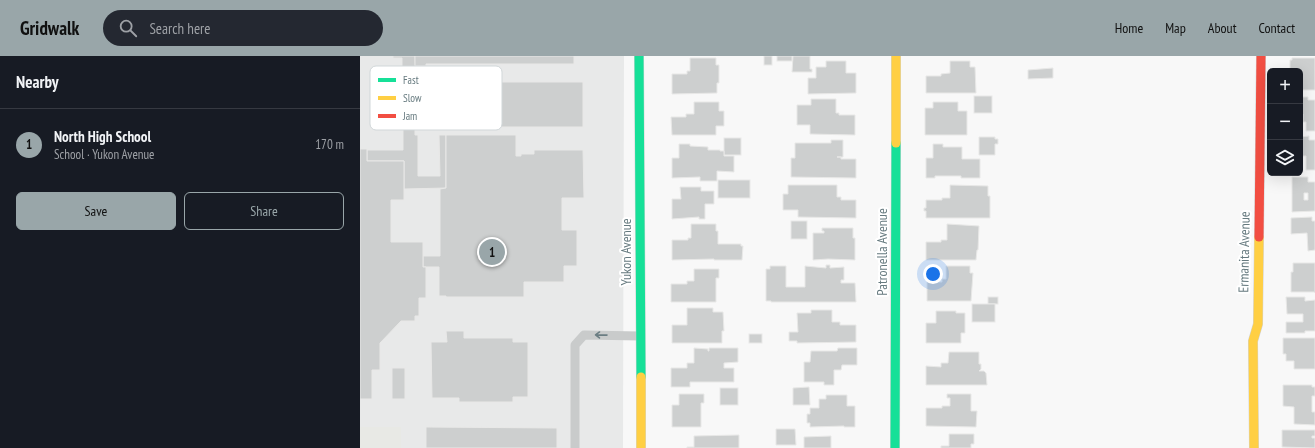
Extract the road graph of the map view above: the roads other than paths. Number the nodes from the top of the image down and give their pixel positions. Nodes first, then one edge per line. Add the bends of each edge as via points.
1 (639, 56) edge
2 (896, 56) edge
3 (1261, 56) edge
4 (640, 336) junction
5 (575, 448) edge
6 (641, 448) edge
7 (895, 448) edge
8 (1254, 448) edge

1 - 4 street, Yukon Avenue
2 - 7 street, Patronella Avenue
3 - 8 street, Ermanita Avenue via 1258,324 1253,341
4 -> 5 lane via 584,335 575,345
4 - 6 street, Yukon Avenue

